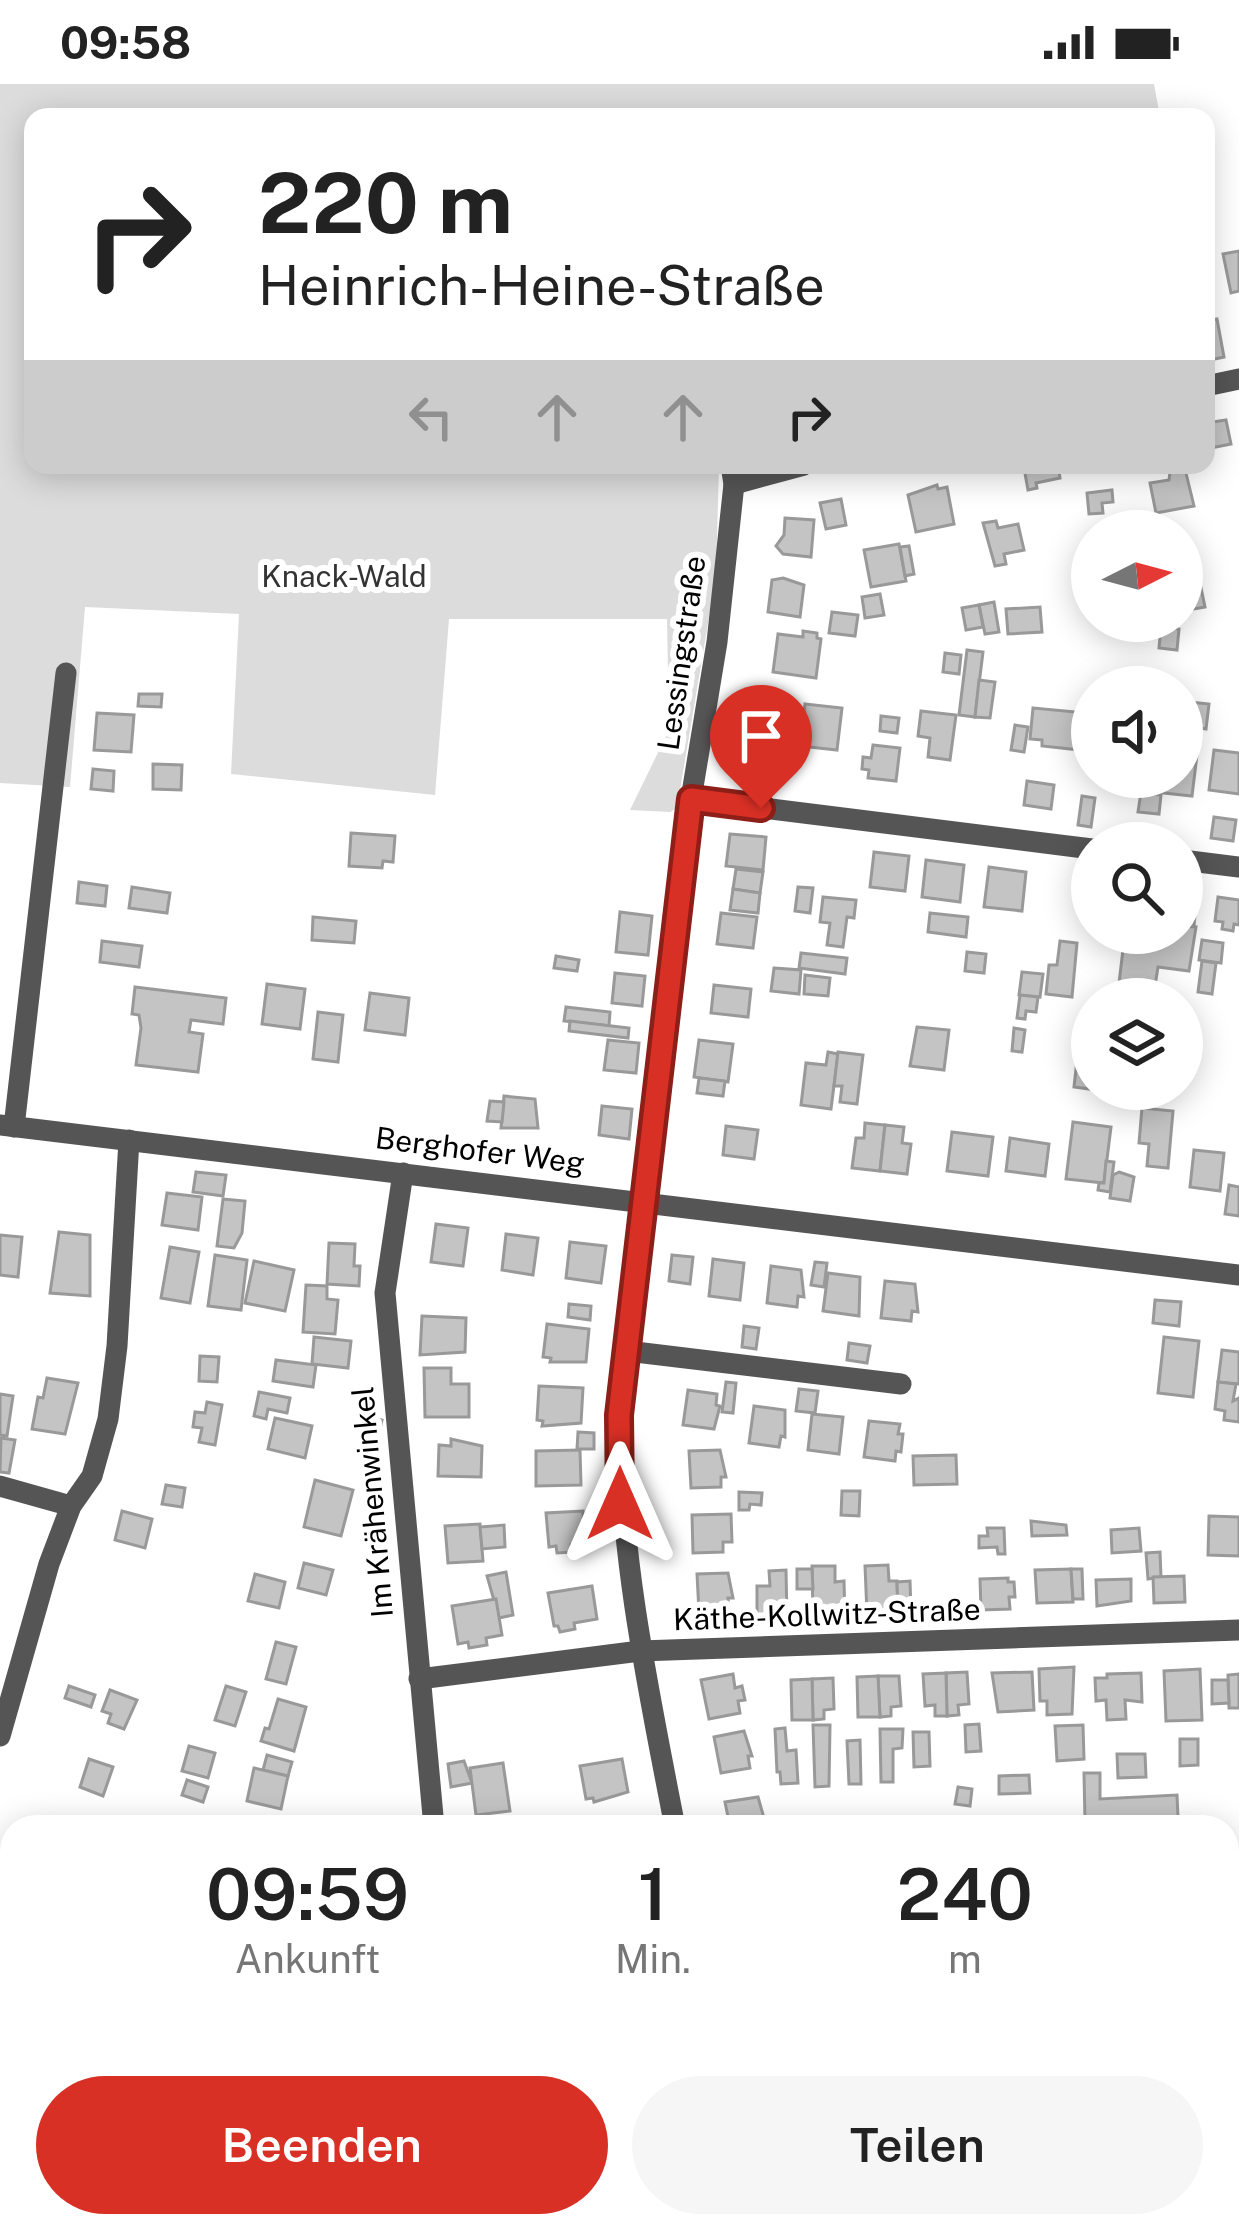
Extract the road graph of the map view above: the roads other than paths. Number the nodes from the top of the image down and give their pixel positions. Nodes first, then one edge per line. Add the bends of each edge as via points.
1 (733, 475) edge
2 (66, 673) dead end
3 (691, 799) junction
4 (1071, 846) edge
5 (1203, 863) edge
6 (1239, 867) edge
7 (7, 1126) edge
8 (130, 1140) junction
9 (403, 1173) junction
10 (644, 1201) junction
11 (1239, 1275) edge
12 (627, 1351) junction
13 (901, 1384) dead end
14 (0, 1486) edge
15 (71, 1506) junction
16 (1239, 1630) edge
17 (640, 1651) junction
18 (419, 1679) junction
19 (0, 1736) edge
20 (433, 1815) edge
21 (673, 1815) edge

1 - 3 street, Lessingstraße
2 - 7 street
3 - 4 street
3 - 10 street, Lessingstraße
5 - 6 street
7 - 8 street, Berghofer Weg
8 - 9 street, Berghofer Weg
8 - 15 street via 109,1419 92,1476
9 - 10 street, Berghofer Weg
9 - 18 street, Im Krähenwinkel via 385,1293
10 - 11 street, Berghofer Weg
10 - 12 street, Lessingstraße
12 - 13 street
12 - 17 street, Lessingstraße via 620,1504
14 - 15 street
15 - 19 street
16 - 17 street, Käthe-Kollwitz-Straße
17 - 18 street, Käthe-Kollwitz-Straße
17 - 21 street, Lessingstraße
18 - 20 street, Im Krähenwinkel

